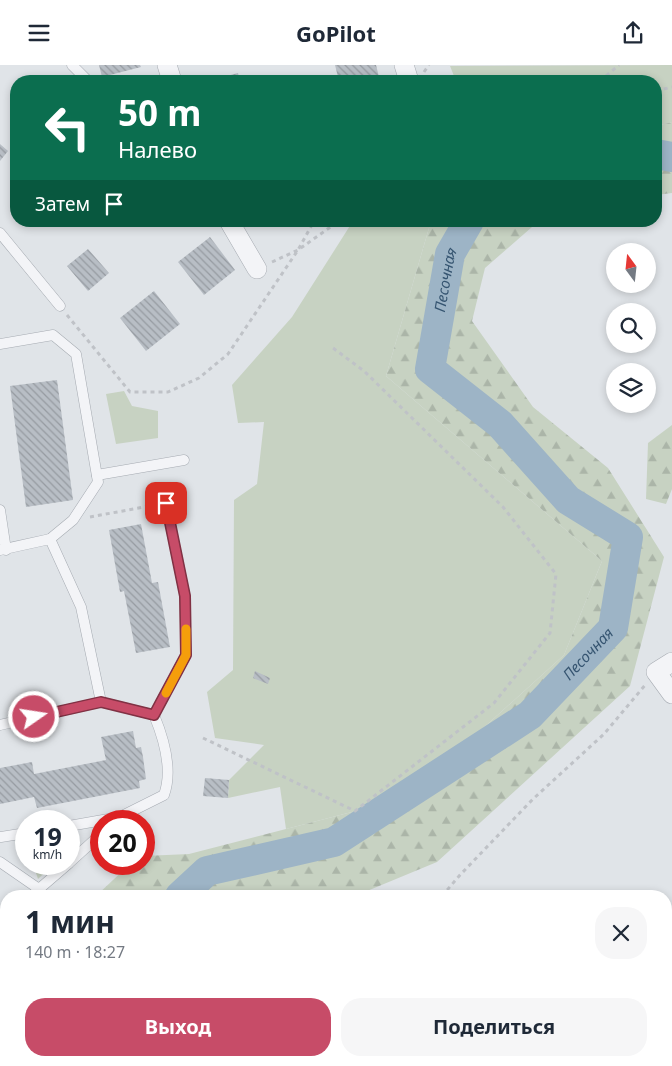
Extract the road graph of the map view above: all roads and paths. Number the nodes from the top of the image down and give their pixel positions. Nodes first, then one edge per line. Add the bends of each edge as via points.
1 (72, 65) edge
2 (619, 65) edge
3 (82, 75) edge
4 (607, 75) edge
5 (233, 227) edge
6 (311, 227) edge
7 (330, 227) edge
8 (0, 233) edge
9 (298, 249) junction
10 (258, 269) joint
11 (60, 306) joint
12 (0, 344) edge
13 (333, 348) dead end
14 (184, 460) dead end
15 (97, 475) junction
16 (166, 503) joint
17 (0, 510) edge
18 (73, 520) junction
19 (50, 539) junction
20 (3, 550) edge
21 (672, 662) edge
22 (656, 672) junction
23 (672, 694) edge
24 (101, 702) junction
25 (154, 715) junction
26 (0, 725) edge
27 (203, 738) dead end
28 (135, 810) edge
29 (15, 835) edge
30 (1, 837) edge
31 (90, 844) edge
32 (80, 852) edge
33 (0, 862) edge
34 (55, 875) edge
35 (33, 890) edge
36 (39, 890) edge
37 (448, 890) edge

1 - 3 lane
2 - 4 path
5 - 10 street
6 - 9 path
7 - 9 path
8 - 11 lane
9 - 10 path
9 - 11 path via 228,354 199,378 168,392 130,392
12 - 15 lane via 53,335 76,354
13 - 27 path via 364,371 503,507 556,574 550,633 494,703 355,811
14 - 15 lane
15 - 18 lane via 98,482
16 - 18 path
16 - 25 lane via 185,596 186,655
17 - 20 lane
18 - 19 lane
19 - 20 lane
19 - 24 lane via 81,607
21 - 22 street
22 - 23 street
22 - 37 path via 604,734 533,799
24 - 25 lane
24 - 26 lane
25 - 28 lane via 162,735 169,781 164,795
29 - 30 lane
31 - 32 lane
33 - 35 lane
34 - 36 lane

